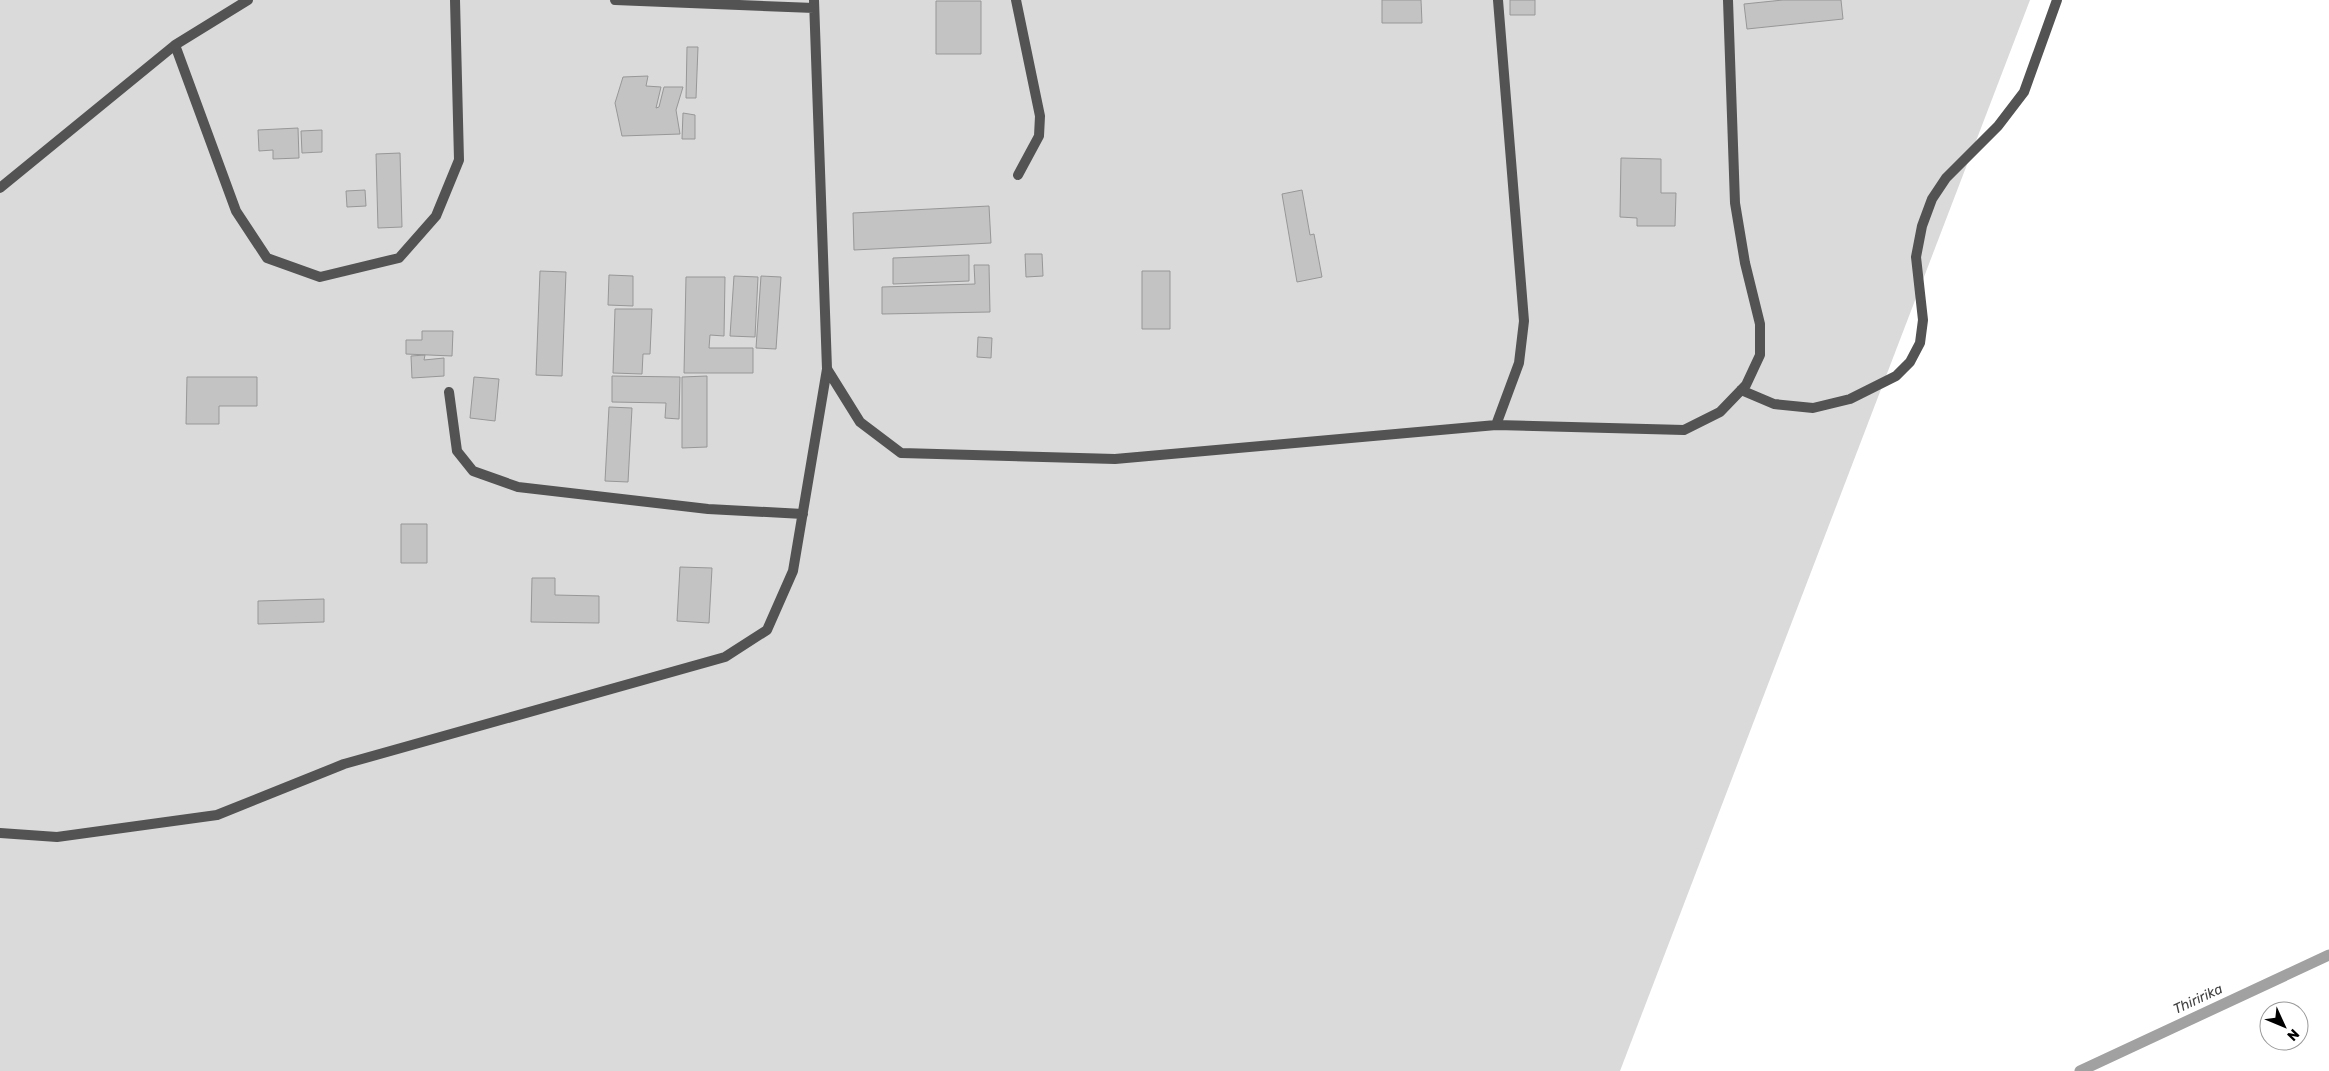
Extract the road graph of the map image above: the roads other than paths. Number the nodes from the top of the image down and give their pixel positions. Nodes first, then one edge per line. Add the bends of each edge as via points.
1 (248, 0) edge
2 (455, 0) edge
3 (615, 0) edge
4 (1016, 0) edge
5 (1498, 0) edge
6 (1728, 0) edge
7 (2056, 0) edge
8 (814, 4) edge
9 (175, 45) junction
10 (1018, 175) dead end
11 (0, 188) edge
12 (827, 369) junction
13 (1741, 390) junction
14 (449, 392) dead end
15 (1496, 424) junction
16 (802, 514) junction
17 (0, 833) edge

1 - 9 street
2 - 9 street via 459,160 436,216 399,258 320,277 267,258 236,211
3 - 8 street
4 - 10 street via 1040,116 1039,136
5 - 15 street via 1524,321 1519,363
6 - 13 street via 1735,202 1760,324 1760,355
7 - 13 street via 2024,92 1998,126 1946,178 1932,199 1916,257 1924,320 1920,343 1910,362 1896,376 1850,399 1813,408 1774,404
8 - 12 street
9 - 11 street
12 - 15 street via 860,422 901,453 1115,459
12 - 16 street
13 - 15 street via 1720,412 1684,430
14 - 16 street via 458,451 473,471 518,486 708,509
16 - 17 street via 793,571 767,630 725,657 344,764 217,815 57,836

